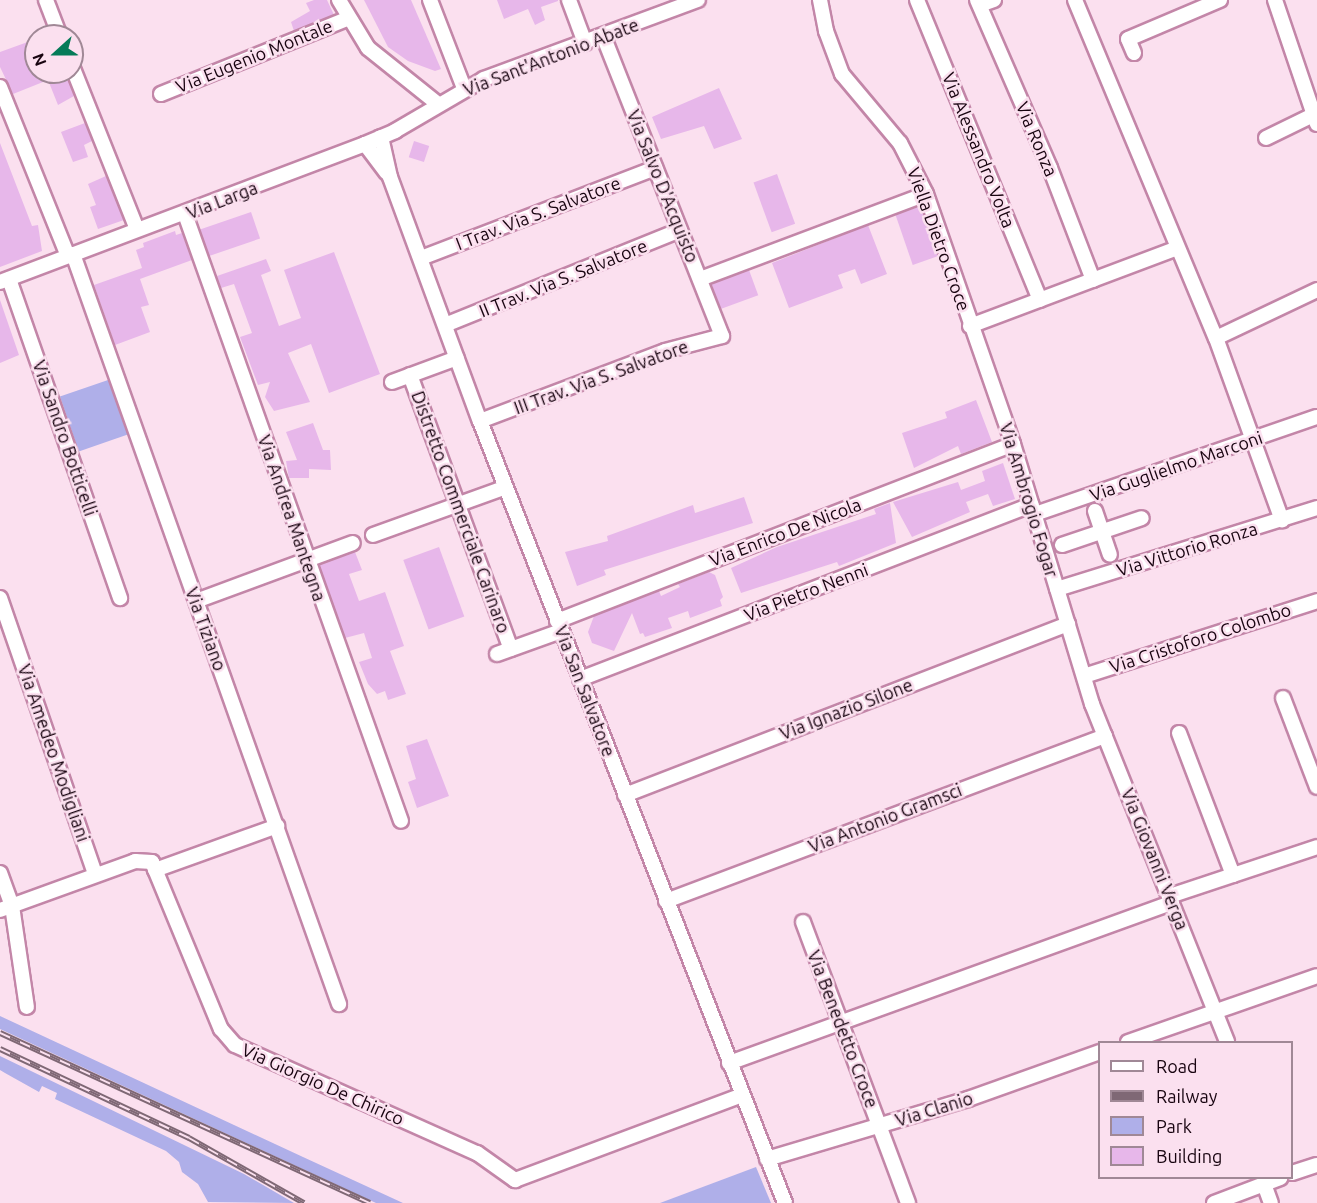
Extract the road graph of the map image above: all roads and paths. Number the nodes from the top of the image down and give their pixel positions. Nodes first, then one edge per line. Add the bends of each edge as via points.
1 (46, 0) edge
2 (339, 0) edge
3 (430, 0) edge
4 (569, 0) edge
5 (698, 0) edge
6 (820, 0) edge
7 (917, 0) edge
8 (994, 0) edge
9 (1075, 0) edge
10 (1220, 0) edge
11 (1275, 0) edge
12 (979, 3) edge
13 (347, 19) junction
14 (55, 24) edge
15 (603, 36) junction
16 (585, 43) junction
17 (1134, 53) dead end
18 (79, 84) edge
19 (0, 87) edge
20 (464, 88) junction
21 (161, 94) dead end
22 (438, 104) junction
23 (1316, 117) edge
24 (381, 137) junction
25 (1266, 138) dead end
26 (364, 144) junction
27 (656, 168) junction
28 (390, 177) junction
29 (926, 194) junction
30 (185, 214) junction
31 (137, 229) junction
32 (680, 230) junction
33 (1177, 248) junction
34 (70, 255) junction
35 (421, 258) junction
36 (700, 279) junction
37 (1093, 280) junction
38 (5, 281) edge
39 (1317, 290) edge
40 (1040, 300) junction
41 (445, 325) junction
42 (970, 326) junction
43 (722, 336) joint
44 (1216, 338) junction
45 (457, 358) junction
46 (410, 375) junction
47 (392, 382) dead end
48 (1317, 417) edge
49 (480, 422) junction
50 (1255, 440) junction
51 (1013, 444) junction
52 (506, 487) junction
53 (458, 505) junction
54 (1317, 508) edge
55 (1033, 510) junction
56 (1095, 511) dead end
57 (1142, 518) dead end
58 (1282, 520) junction
59 (1102, 531) junction
60 (373, 535) dead end
61 (353, 543) dead end
62 (1062, 545) dead end
63 (1110, 555) dead end
64 (306, 560) junction
65 (1057, 589) junction
66 (0, 598) edge
67 (120, 598) dead end
68 (196, 601) junction
69 (1317, 601) edge
70 (1068, 624) junction
71 (559, 626) junction
72 (511, 649) junction
73 (497, 654) dead end
74 (1084, 676) junction
75 (580, 679) junction
76 (1283, 698) dead end
77 (1179, 733) dead end
78 (1105, 735) junction
79 (1317, 787) edge
80 (625, 795) junction
81 (401, 821) dead end
82 (277, 826) junction
83 (1317, 847) edge
84 (155, 870) junction
85 (0, 873) edge
86 (95, 874) junction
87 (1233, 875) junction
88 (1171, 899) junction
89 (666, 901) junction
90 (6, 908) edge
91 (803, 922) dead end
92 (1317, 976) edge
93 (339, 1004) dead end
94 (27, 1007) dead end
95 (1215, 1011) junction
96 (841, 1023) junction
97 (1131, 1041) edge
98 (1227, 1041) edge
99 (1098, 1053) edge
100 (729, 1063) junction
101 (742, 1095) junction
102 (880, 1126) junction
103 (767, 1159) junction
104 (1317, 1165) edge
105 (1293, 1173) edge
106 (1276, 1179) edge
107 (1264, 1184) junction
108 (785, 1203) edge
109 (908, 1203) edge
110 (1214, 1203) edge
111 (1271, 1203) edge

1 - 14 street
2 - 13 street
3 - 20 street
4 - 16 street
5 - 15 street, Via Sant'Antonio Abate
6 - 29 street, Viella Dietro Croce via 826,31 842,74 900,143
7 - 40 street, Via Alessandro Volta
8 - 12 street
9 - 33 street
10 - 17 street via 1128,39
11 - 23 street
12 - 37 street, Via Ronza
13 - 21 street, Via Eugenio Montale
13 - 22 street via 368,48
15 - 16 street, Via Sant'Antonio Abate
15 - 27 street, Via Salvo D'Acquisto
16 - 20 street, Via Sant'Antonio Abate
18 - 31 street
19 - 34 street, Via Tiziano
20 - 22 street, Via Sant'Antonio Abate
22 - 24 street, Via Larga
23 - 25 street
24 - 26 street, Via Larga
24 - 28 street, Via San Salvatore
26 - 28 street, Via San Salvatore
26 - 30 street, Via Larga
27 - 32 street, Via Salvo D'Acquisto
27 - 35 street, I Trav. Via S. Salvatore
28 - 35 street, Via San Salvatore
29 - 36 street
29 - 42 street, Viella Dietro Croce
30 - 31 street, Via Larga
30 - 64 street, Via Andrea Mantegna
31 - 34 street, Via Larga
32 - 36 street, Via Salvo D'Acquisto
32 - 41 street, II Trav. Via S. Salvatore
33 - 37 street
33 - 44 street
34 - 38 street, Via Larga
34 - 68 street, Via Tiziano
35 - 41 street, Via San Salvatore
36 - 43 street, Via Salvo D'Acquisto
37 - 40 street
38 - 67 street, Via Sandro Botticelli
39 - 44 street
40 - 42 street
41 - 45 street, Via San Salvatore
42 - 51 street, Via Ambrogio Fogar
43 - 49 street, III Trav. Via S. Salvatore via 665,351
44 - 50 street
45 - 46 street
45 - 49 street, Via San Salvatore
46 - 47 street
46 - 53 street, Distretto Commerciale Carinaro
48 - 50 street, Via Guglielmo Marconi
49 - 52 street, Via San Salvatore
50 - 55 street, Via Guglielmo Marconi
50 - 58 street
51 - 55 street, Via Ambrogio Fogar
51 - 71 street, Via Enrico De Nicola
52 - 53 street
52 - 71 street, Via San Salvatore
53 - 60 street
53 - 72 street, Distretto Commerciale Carinaro
54 - 58 street, Via Vittorio Ronza
55 - 65 street, Via Ambrogio Fogar
55 - 75 street, Via Pietro Nenni
56 - 59 street
57 - 59 street
58 - 65 street, Via Vittorio Ronza
59 - 62 street
59 - 63 street
61 - 64 street
64 - 68 street
64 - 81 street, Via Andrea Mantegna
65 - 70 street, Via Ambrogio Fogar
66 - 86 street, Via Amedeo Modigliani
68 - 82 street, Via Tiziano
69 - 74 street, Via Cristoforo Colombo
70 - 74 street, Via Ambrogio Fogar
70 - 80 street, Via Ignazio Silone
71 - 72 street, Via Enrico De Nicola
71 - 75 street, Via San Salvatore
72 - 73 street, Via Enrico De Nicola
74 - 78 street, Via Giovanni Verga
75 - 80 street, Via San Salvatore
76 - 79 street
77 - 87 street
78 - 88 street, Via Giovanni Verga
78 - 89 street, Via Antonio Gramsci
80 - 89 street, Via San Salvatore
82 - 84 street
82 - 93 street, Via Tiziano
83 - 87 street
84 - 86 street via 152,862 135,861
84 - 101 street, Via Giorgio De Chirico via 221,1029 235,1045 477,1153 515,1180
85 - 90 street
86 - 90 street
87 - 88 street
88 - 95 street, Via Giovanni Verga
88 - 96 street
89 - 100 street, Via San Salvatore
90 - 94 street
91 - 96 street, Via Benedetto Croce
92 - 95 street
95 - 97 street
95 - 98 street, Via Giovanni Verga
96 - 100 street
96 - 102 street, Via Benedetto Croce
99 - 102 street, Via Clanio
100 - 101 street, Via San Salvatore
101 - 103 street, Via San Salvatore
102 - 103 street, Via Clanio
102 - 109 street, Via Benedetto Croce
103 - 108 street, Via San Salvatore
104 - 105 street
106 - 107 street
107 - 110 street
107 - 111 street

